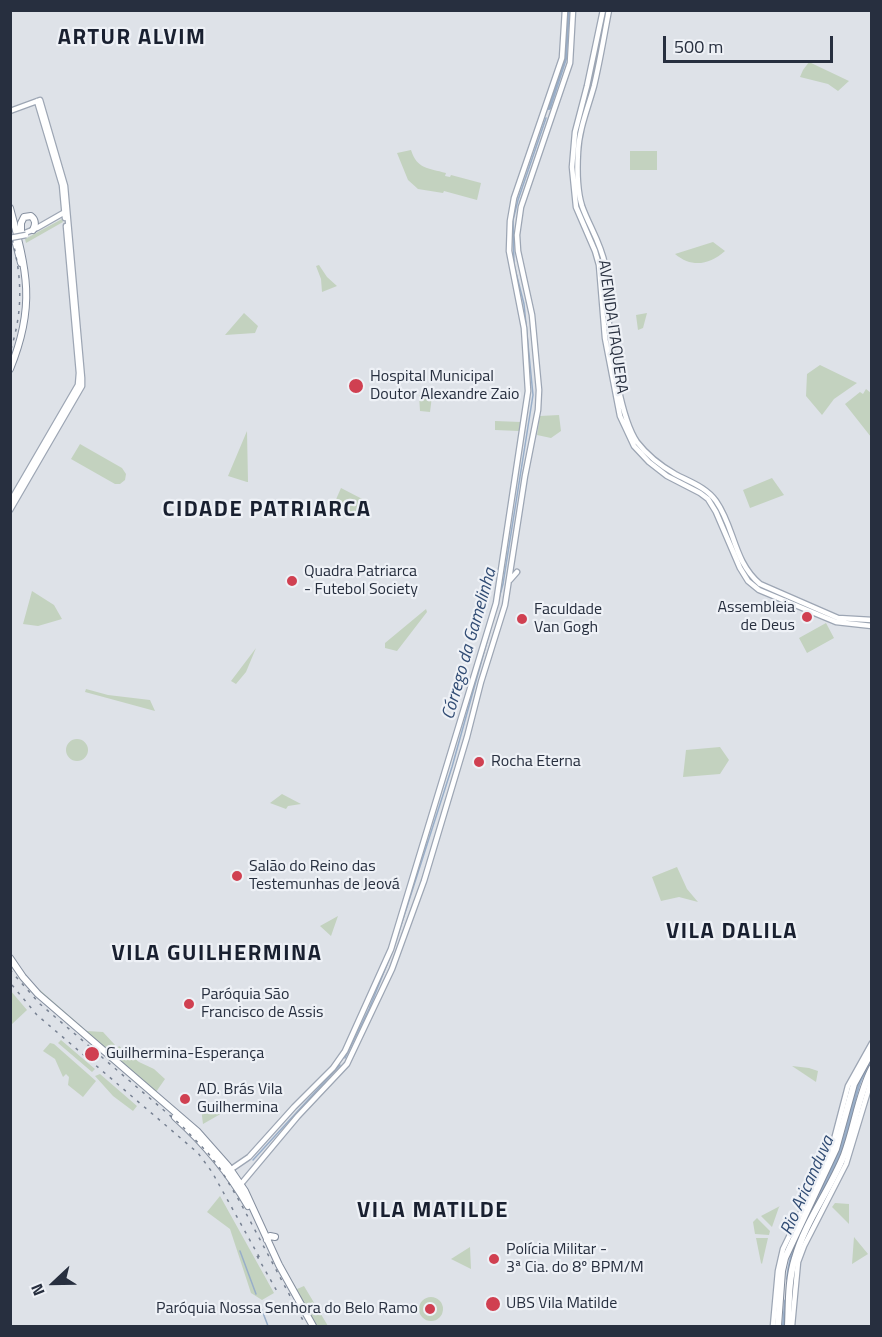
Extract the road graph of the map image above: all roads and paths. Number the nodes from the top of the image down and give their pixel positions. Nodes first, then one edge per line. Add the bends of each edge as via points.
1 (565, 10) edge
2 (573, 10) edge
3 (603, 10) edge
4 (609, 10) edge
5 (38, 101) junction
6 (10, 111) edge
7 (10, 208) edge
8 (67, 213) junction
9 (10, 223) edge
10 (33, 230) junction
11 (25, 234) junction
12 (10, 237) edge
13 (23, 253) junction
14 (603, 314) junction
15 (610, 335) junction
16 (10, 358) edge
17 (10, 369) edge
18 (10, 502) edge
19 (10, 510) edge
20 (517, 572) dead end
21 (509, 582) junction
22 (872, 620) edge
23 (872, 626) edge
24 (10, 958) edge
25 (10, 964) edge
26 (872, 1043) edge
27 (872, 1049) edge
28 (858, 1061) junction
29 (872, 1068) edge
30 (872, 1078) edge
31 (872, 1085) edge
32 (864, 1094) junction
33 (229, 1170) junction
34 (234, 1181) junction
35 (241, 1184) junction
36 (812, 1189) junction
37 (256, 1212) junction
38 (821, 1212) junction
39 (264, 1214) dead end
40 (801, 1221) junction
41 (275, 1237) dead end
42 (267, 1240) junction
43 (800, 1243) junction
44 (312, 1326) edge
45 (773, 1326) edge
46 (778, 1326) edge
47 (788, 1326) edge
48 (792, 1326) edge

1 - 33 main road via 562,58 514,198 510,221 509,259 523,323 528,391 499,587 391,949 340,1058 249,1157
2 - 21 main road via 570,63 521,207 517,236 533,322 539,390
3 - 14 main road, AVENIDA ITAQUERA via 572,157 576,203 599,265
4 - 15 main road, AVENIDA ITAQUERA via 578,142 578,161 580,202 605,264
5 - 6 main road
5 - 8 main road
5 - 8 main road via 65,184
7 - 13 highway
8 - 10 main road
8 - 11 main road
8 - 18 main road via 79,373 76,389
8 - 19 main road via 82,386
9 - 16 highway via 24,292 19,332
10 - 11 main road
10 - 13 highway via 34,219 24,217
11 - 12 main road, bridge
13 - 17 highway via 26,307 20,343
14 - 15 main road
14 - 23 main road, AVENIDA ITAQUERA via 618,408 630,439 656,468 708,500 745,577 759,590 826,619
15 - 22 main road, AVENIDA ITAQUERA via 625,415 636,439 664,467 711,496 750,576 764,587 831,616
20 - 21 main road
21 - 35 main road via 424,881 379,999 347,1064
24 - 33 highway via 38,994 198,1131
25 - 33 highway via 35,994 181,1122
26 - 28 main road
27 - 28 highway via 862,1062
27 - 40 highway via 854,1084 836,1149
28 - 36 main road via 831,1151
29 - 32 highway
30 - 32 main road
31 - 32 main road
32 - 38 main road via 846,1164
32 - 43 highway via 839,1166
33 - 34 highway
33 - 35 highway
34 - 35 highway
34 - 44 highway via 286,1284
35 - 37 highway
36 - 40 highway
36 - 45 main road via 780,1260
37 - 39 highway
37 - 42 highway
38 - 43 highway
38 - 48 main road via 797,1266
40 - 46 highway via 782,1271
41 - 42 highway
42 - 44 highway
43 - 47 highway via 793,1265

